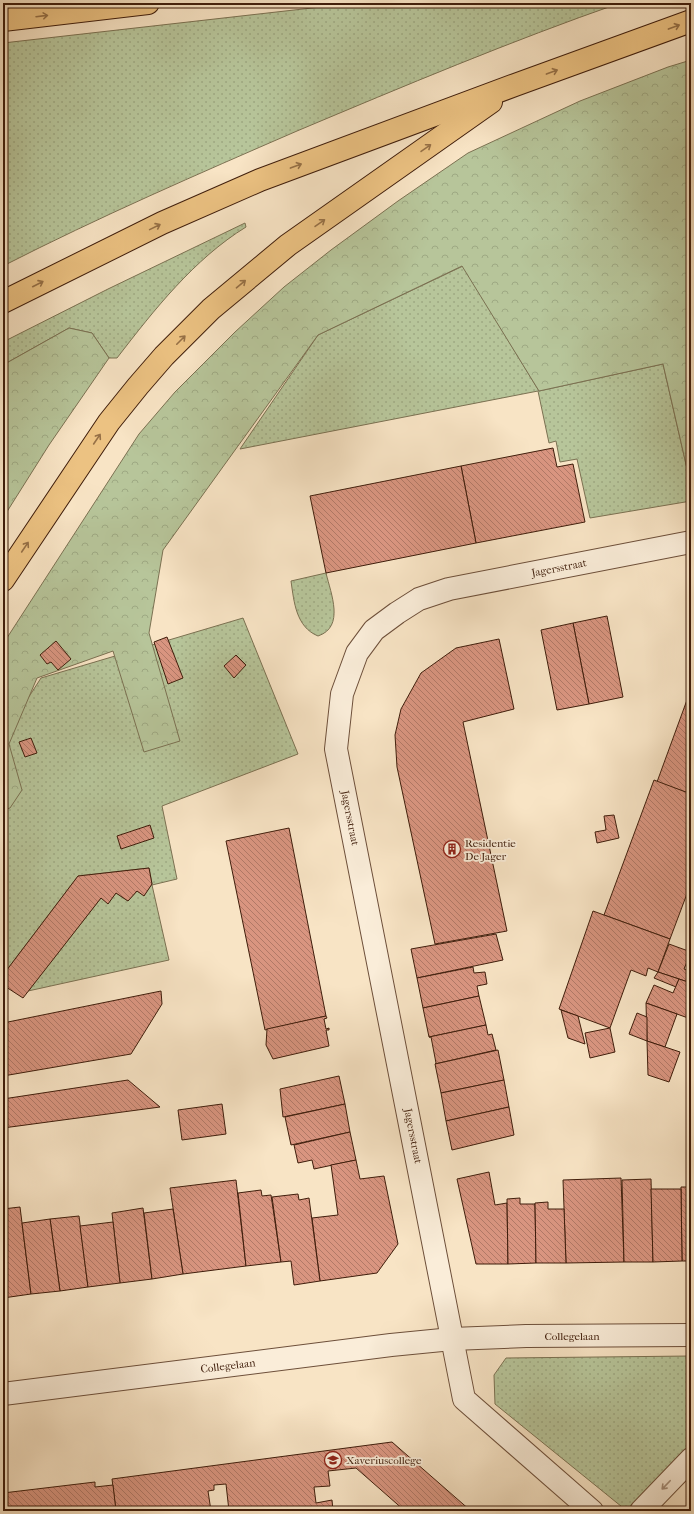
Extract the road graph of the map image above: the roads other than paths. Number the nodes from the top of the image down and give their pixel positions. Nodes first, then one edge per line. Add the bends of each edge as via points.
1 (148, 3) edge
2 (3, 20) edge
3 (691, 21) edge
4 (515, 85) junction
5 (3, 302) edge
6 (691, 542) edge
7 (3, 580) edge
8 (691, 1335) edge
9 (452, 1339) junction
10 (3, 1394) edge
11 (691, 1459) edge
12 (592, 1511) edge
13 (641, 1511) edge

2 -> 1 highway
4 -> 3 highway
5 -> 4 highway via 155,227 260,180
7 -> 4 highway via 109,422 164,356 212,309 288,245
6 - 9 street, Jagersstraat via 449,589 419,598 374,630 357,653 342,694 336,749
8 - 9 street, Collegelaan
9 - 10 street, Collegelaan
9 - 12 street via 464,1399
11 -> 13 street

